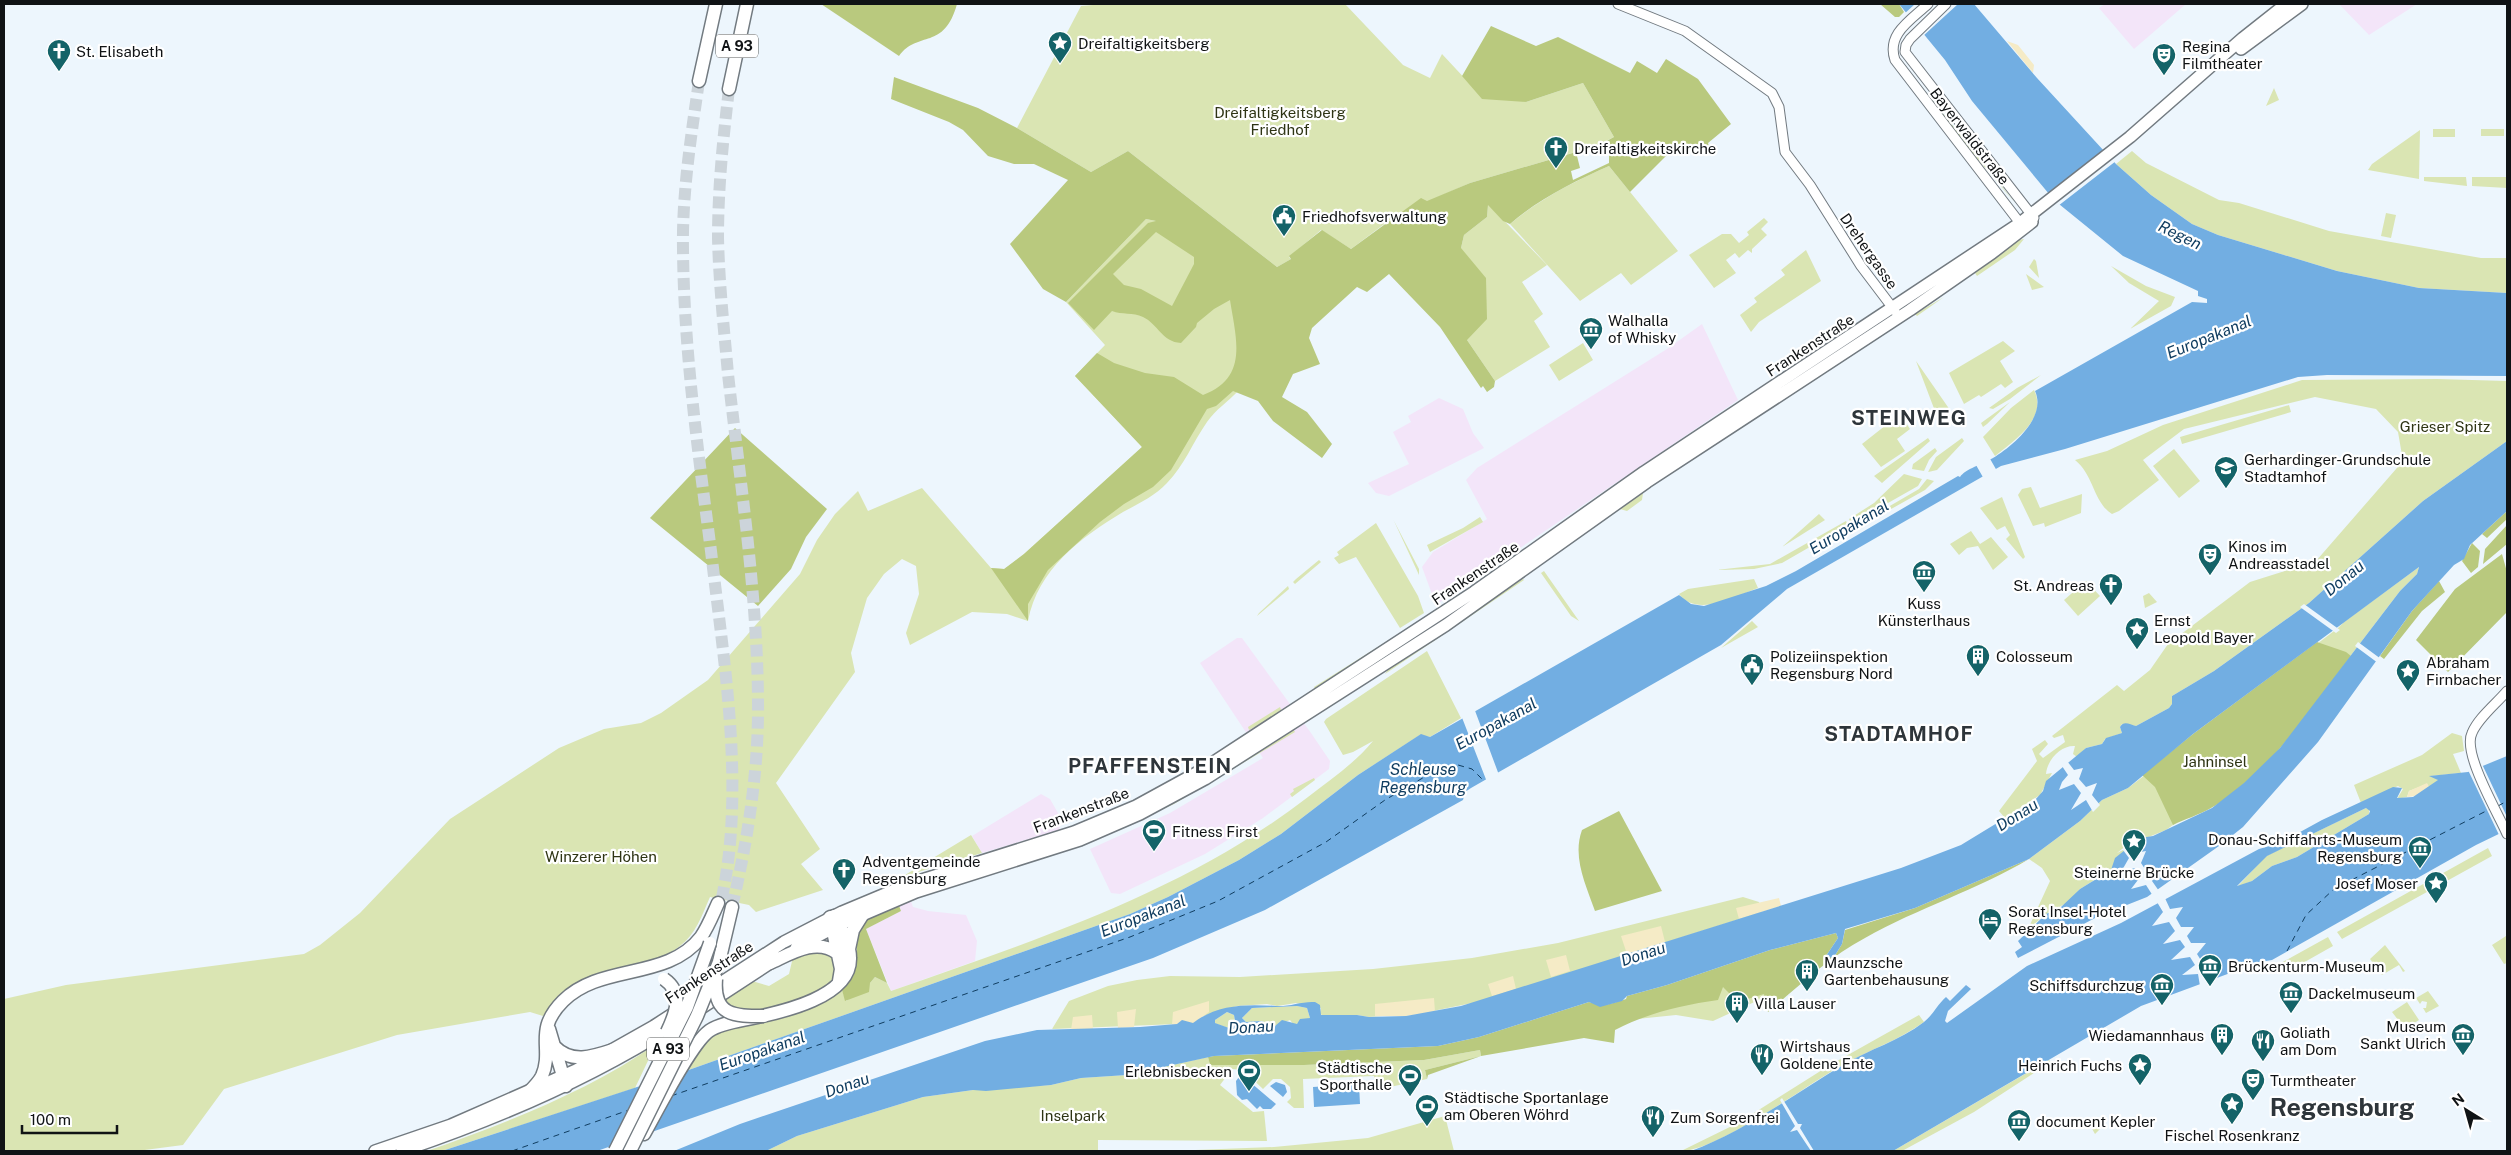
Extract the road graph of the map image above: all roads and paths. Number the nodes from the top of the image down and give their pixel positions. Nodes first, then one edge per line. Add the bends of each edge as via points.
1 (716, 4) edge
2 (747, 4) edge
3 (1618, 4) edge
4 (1928, 4) edge
5 (1946, 4) edge
6 (2286, 4) edge
7 (2302, 4) edge
8 (699, 81) tunnel mouth
9 (729, 89) tunnel mouth
10 (2132, 139) junction
11 (2037, 213) junction
12 (2022, 226) junction
13 (1897, 313) junction
14 (2507, 691) edge
15 (2507, 834) edge
16 (724, 904) junction
17 (863, 914) junction
18 (834, 922) junction
19 (843, 952) junction
20 (719, 962) junction
21 (770, 964) junction
22 (626, 972) junction
23 (764, 1016) junction
24 (549, 1021) junction
25 (554, 1046) junction
26 (613, 1050) junction
27 (545, 1056) junction
28 (563, 1080) junction
29 (528, 1093) junction
30 (375, 1151) edge
31 (402, 1151) edge
32 (614, 1151) edge
33 (630, 1151) edge
34 (634, 1151) edge

1 - 8 highway, A 93
2 - 9 highway, A 93
3 - 13 street, Drehergasse via 1671,24 1772,93 1777,100 1785,152 1861,266
4 - 12 street, Bayerwaldstraße via 1904,26 1892,44 1895,60
5 - 11 street, Bayerwaldstraße via 1913,36 1905,52
6 - 10 main road, Frankenstraße
7 - 10 main road, Frankenstraße
10 - 11 main road, Frankenstraße
11 - 12 main road, Frankenstraße
12 - 13 main road, Frankenstraße
13 - 17 main road, Frankenstraße via 1647,482 1446,625 1174,797 1080,840 944,882
13 - 18 main road, Frankenstraße via 1644,472 1474,592 1192,775 1136,806 1074,832 909,884
14 - 15 street via 2473,730 2470,738 2470,749
16 - 20 highway, A 93 via 725,941
16 - 22 highway via 701,936 680,956 660,966
16 - 32 highway, A 93, bridge via 688,1007
17 - 18 main road, Frankenstraße
17 - 19 highway
18 - 19 highway
18 - 21 main road, Frankenstraße
18 - 26 main road, Frankenstraße via 784,942
19 - 21 highway via 814,946
19 - 23 highway via 850,966 838,985 811,1001
20 - 23 highway, bridge via 716,993 720,1005 735,1015
20 - 33 highway, A 93, bridge via 687,1038
21 - 28 main road, Frankenstraße via 652,1040
22 - 24 highway via 576,991 555,1009
22 - 32 highway, bridge via 646,973 670,983 676,993 676,1008
23 - 34 highway, bridge via 721,1026 704,1035
24 - 25 highway
24 - 27 highway via 544,1036
25 - 26 highway via 576,1058
25 - 28 highway
26 - 28 main road, Frankenstraße
27 - 28 highway
27 - 29 highway via 542,1077
28 - 29 main road
28 - 31 main road via 462,1130
29 - 30 main road via 452,1125

